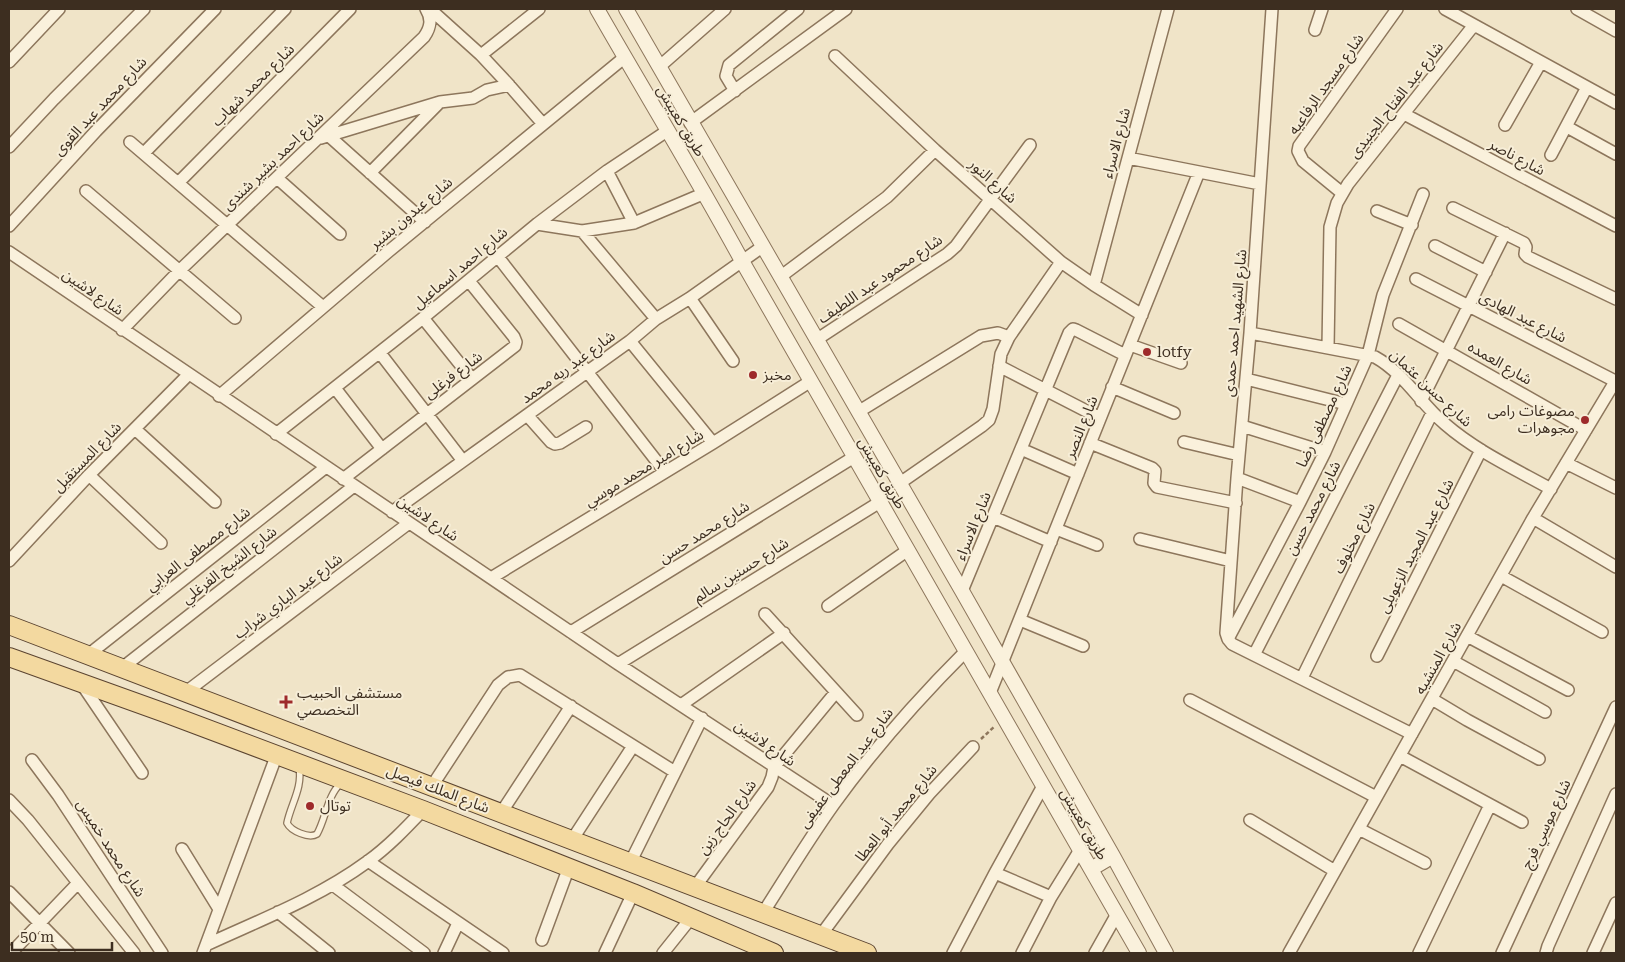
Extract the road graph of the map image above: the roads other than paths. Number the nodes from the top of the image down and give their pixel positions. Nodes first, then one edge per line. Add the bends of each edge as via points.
1 (59, 9) edge
2 (144, 9) edge
3 (216, 9) edge
4 (285, 9) edge
5 (350, 9) edge
6 (426, 9) edge
7 (430, 9) edge
8 (539, 9) edge
9 (597, 9) edge
10 (725, 9) edge
11 (798, 9) edge
12 (846, 9) edge
13 (1168, 9) edge
14 (1272, 9) edge
15 (1322, 9) edge
16 (1397, 9) edge
17 (1444, 9) edge
18 (1578, 9) edge
19 (631, 11) edge
20 (1474, 25) junction
21 (1314, 30) dead end
22 (1616, 31) edge
23 (481, 55) junction
24 (835, 56) dead end
25 (624, 57) junction
26 (9, 62) edge
27 (1541, 62) junction
28 (659, 67) junction
29 (509, 85) junction
30 (1588, 87) junction
31 (735, 91) junction
32 (440, 102) junction
33 (1616, 103) edge
34 (1404, 114) junction
35 (690, 122) junction
36 (543, 124) junction
37 (1505, 125) dead end
38 (1566, 127) junction
39 (667, 131) junction
40 (324, 137) junction
41 (130, 142) dead end
42 (1030, 146) dead end
43 (9, 147) edge
44 (935, 150) junction
45 (144, 154) junction
46 (1616, 154) edge
47 (1552, 155) dead end
48 (1128, 158) junction
49 (607, 171) junction
50 (1199, 172) junction
51 (370, 173) junction
52 (277, 178) junction
53 (178, 183) junction
54 (1260, 184) junction
55 (86, 191) dead end
56 (705, 193) junction
57 (1342, 193) junction
58 (1423, 194) dead end
59 (991, 198) junction
60 (1453, 208) dead end
61 (1377, 211) dead end
62 (424, 222) junction
63 (634, 223) junction
64 (537, 224) junction
65 (228, 225) junction
66 (1412, 225) junction
67 (9, 226) edge
68 (1616, 226) edge
69 (582, 231) junction
70 (1505, 233) junction
71 (340, 234) dead end
72 (1435, 246) dead end
73 (762, 247) junction
74 (9, 252) edge
75 (498, 257) junction
76 (742, 261) junction
77 (1061, 262) junction
78 (180, 271) junction
79 (1486, 272) junction
80 (780, 277) junction
81 (1416, 279) dead end
82 (469, 281) junction
83 (1094, 285) junction
84 (690, 298) junction
85 (1616, 299) edge
86 (1468, 306) junction
87 (323, 307) junction
88 (1142, 315) junction
89 (236, 318) dead end
90 (423, 318) junction
91 (656, 319) junction
92 (1399, 324) dead end
93 (122, 330) junction
94 (1250, 333) junction
95 (1009, 337) junction
96 (816, 340) junction
97 (630, 341) junction
98 (1328, 348) junction
99 (1128, 350) junction
100 (1446, 350) junction
101 (380, 353) junction
102 (1368, 355) junction
103 (733, 361) dead end
104 (1181, 363) dead end
105 (999, 366) junction
106 (587, 372) junction
107 (188, 375) junction
108 (1398, 375) junction
109 (472, 379) junction
110 (1246, 379) junction
111 (1616, 380) edge
112 (811, 381) junction
113 (335, 388) junction
114 (1112, 388) junction
115 (1045, 390) junction
116 (220, 396) junction
117 (1605, 398) junction
118 (1421, 400) junction
119 (1346, 404) junction
120 (1616, 404) edge
121 (858, 412) junction
122 (1174, 413) dead end
123 (1432, 413) junction
124 (426, 414) junction
125 (527, 415) junction
126 (1100, 418) junction
127 (1242, 426) junction
128 (586, 427) dead end
129 (135, 429) junction
130 (1586, 430) junction
131 (276, 434) junction
132 (1184, 442) dead end
133 (713, 443) junction
134 (1090, 443) junction
135 (382, 449) junction
136 (1021, 449) junction
137 (1481, 450) junction
138 (1325, 452) junction
139 (1239, 455) junction
140 (854, 457) junction
141 (463, 461) junction
142 (1566, 464) junction
143 (326, 467) junction
144 (666, 472) junction
145 (1078, 474) junction
146 (89, 475) junction
147 (1237, 478) junction
148 (343, 479) junction
149 (900, 483) junction
150 (354, 486) junction
151 (1616, 488) edge
152 (1551, 489) junction
153 (215, 502) dead end
154 (880, 502) junction
155 (1300, 502) junction
156 (1236, 503) junction
157 (392, 512) junction
158 (993, 517) junction
159 (1533, 518) junction
160 (409, 523) junction
161 (1056, 529) junction
162 (1140, 539) dead end
163 (1051, 542) junction
164 (161, 543) dead end
165 (1097, 545) dead end
166 (908, 550) junction
167 (9, 561) edge
168 (1231, 561) junction
169 (1616, 567) edge
170 (1501, 576) junction
171 (491, 578) junction
172 (962, 591) junction
173 (828, 606) dead end
174 (765, 614) dead end
175 (1020, 620) junction
176 (9, 625) edge
177 (571, 632) junction
178 (1602, 632) dead end
179 (784, 633) junction
180 (1467, 636) junction
181 (1228, 639) junction
182 (1083, 646) dead end
183 (966, 651) junction
184 (1254, 654) junction
185 (88, 655) junction
186 (1377, 656) dead end
187 (9, 657) edge
188 (1453, 661) junction
189 (618, 664) junction
190 (1002, 664) junction
191 (122, 668) junction
192 (1302, 678) junction
193 (81, 683) junction
194 (1568, 690) dead end
195 (186, 692) junction
196 (836, 692) junction
197 (990, 692) junction
198 (1432, 699) junction
199 (1190, 700) dead end
200 (681, 705) junction
201 (571, 706) junction
202 (1616, 707) edge
203 (238, 712) junction
204 (1545, 712) dead end
205 (857, 715) dead end
206 (702, 718) junction
207 (1412, 734) junction
208 (228, 736) junction
209 (633, 746) junction
210 (972, 747) road end
211 (277, 754) junction
212 (1400, 756) junction
213 (1539, 759) dead end
214 (32, 760) dead end
215 (298, 763) junction
216 (774, 766) junction
217 (675, 772) junction
218 (142, 773) dead end
219 (345, 780) junction
220 (432, 786) junction
221 (1044, 786) junction
222 (1616, 794) edge
223 (1376, 797) junction
224 (9, 800) edge
225 (833, 805) junction
226 (1490, 806) junction
227 (423, 810) junction
228 (500, 813) junction
229 (1250, 820) dead end
230 (1522, 822) dead end
231 (1359, 828) junction
232 (572, 840) junction
233 (182, 849) dead end
234 (1080, 850) junction
235 (1113, 856) junction
236 (368, 861) junction
237 (1425, 862) dead end
238 (630, 863) junction
239 (569, 868) junction
240 (1091, 869) junction
241 (1335, 871) junction
242 (995, 873) junction
243 (78, 883) junction
244 (333, 885) junction
245 (695, 888) junction
246 (9, 892) edge
247 (633, 893) junction
248 (1051, 898) junction
249 (1616, 903) edge
250 (219, 909) junction
251 (278, 912) junction
252 (763, 913) junction
253 (1117, 914) junction
254 (691, 918) junction
255 (458, 922) junction
256 (40, 923) junction
257 (820, 935) junction
258 (542, 940) dead end
259 (204, 949) edge
260 (765, 952) edge
261 (12, 953) edge
262 (69, 953) edge
263 (134, 953) edge
264 (162, 953) edge
265 (329, 953) edge
266 (424, 953) edge
267 (444, 953) edge
268 (503, 953) edge
269 (605, 953) edge
270 (663, 953) edge
271 (867, 953) edge
272 (953, 953) edge
273 (1022, 953) edge
274 (1095, 953) edge
275 (1140, 953) edge
276 (1166, 953) edge
277 (1289, 953) edge
278 (1419, 953) edge
279 (1502, 953) edge
280 (1546, 953) edge
281 (1593, 953) edge

1 - 26 street
2 - 43 street
3 - 67 street, شارع محمد عبد القوى via 102,124
4 - 45 street
5 - 53 street, شارع محمد شهاب
6 - 40 street, شارع احمد بشير شندى via 431,24 424,37
7 - 23 street
8 - 23 street
9 - 25 street, طريق كعبيش
10 - 28 street
11 - 31 street via 729,65 726,76
12 - 31 street
13 - 48 street, شارع الاسراء
14 - 54 street, شارع الشهيد احمد حمدى
15 - 21 street
16 - 57 street, شارع مسجد الرفاعيه via 1299,146 1303,161
17 - 20 street
18 - 22 street
19 - 28 street, طريق كعبيش
20 - 27 street
20 - 34 street, شارع عبد الفتاح الجنيدى
23 - 29 street
24 - 44 street, شارع النور
25 - 36 street, شارع عبدون بشير
25 - 39 street, طريق كعبيش
27 - 30 street
27 - 37 street
28 - 35 street, طريق كعبيش
29 - 32 street via 487,90 473,98
29 - 36 street
30 - 33 street
30 - 38 street
31 - 35 street
32 - 40 street
32 - 51 street
34 - 57 street, شارع عبد الفتاح الجنيدى
34 - 68 street, شارع ناصر
35 - 73 street, طريق كعبيش
36 - 62 street, شارع عبدون بشير
38 - 46 street
38 - 47 street
39 - 49 street, شارع احمد اسماعيل
39 - 56 street, طريق كعبيش
40 - 51 street
40 - 52 street, شارع احمد بشير شندى
41 - 45 street
42 - 59 street, شارع محمود عبد اللطيف
44 - 59 street, شارع النور
44 - 80 street via 887,197
45 - 53 street
48 - 50 street
48 - 83 street, شارع الاسراء
49 - 63 street
49 - 64 street, شارع احمد اسماعيل
50 - 54 street
50 - 88 street, شارع النصر
51 - 62 street
52 - 65 street, شارع احمد بشير شندى
52 - 71 street
53 - 65 street
54 - 94 street, شارع الشهيد احمد حمدى
55 - 78 street
56 - 63 street
56 - 76 street, طريق كعبيش
57 - 98 street, شارع عبد الفتاح الجنيدى via 1330,228
58 - 66 street, شارع مصطفى رضا
59 - 77 street, شارع النور
59 - 96 street, شارع محمود عبد اللطيف via 947,254
60 - 70 street
61 - 66 street
62 - 87 street, شارع عبدون بشير
63 - 69 street
64 - 69 street
64 - 75 street, شارع احمد اسماعيل
65 - 78 street, شارع احمد بشير شندى
65 - 87 street
66 - 102 street, شارع مصطفى رضا via 1383,296
69 - 91 street
70 - 79 street
70 - 85 street via 1524,242 1528,257
72 - 79 street
73 - 76 street, شارع عبد ريه محمد
73 - 80 street, طريق كعبيش
74 - 93 street, شارع لاشين
75 - 82 street, شارع احمد اسماعيل
75 - 106 street
76 - 84 street, شارع عبد ريه محمد
76 - 112 street, طريق كعبيش
77 - 83 street, شارع النور
77 - 95 street
78 - 89 street
78 - 93 street, شارع احمد بشير شندى
79 - 86 street
80 - 96 street, طريق كعبيش
81 - 86 street, شارع عبد الهادى
82 - 90 street, شارع احمد اسماعيل
82 - 109 street, شارع فرغلى via 517,344
83 - 88 street, شارع النور
84 - 91 street, شارع عبد ريه محمد
84 - 103 street
86 - 100 street
86 - 111 street, شارع عبد الهادى
87 - 116 street, شارع عبدون بشير
88 - 99 street, شارع النصر
90 - 101 street, شارع احمد اسماعيل
90 - 109 street
91 - 97 street, شارع عبد ريه محمد
92 - 100 street, شارع العمده
93 - 107 street, شارع لاشين
94 - 98 street, شارع حسن عثمان
94 - 110 street, شارع الشهيد احمد حمدى
95 - 105 street
95 - 121 street via 998,333 981,336
96 - 121 street, طريق كعبيش
97 - 106 street, شارع عبد ريه محمد
97 - 133 street
98 - 102 street, شارع حسن عثمان
99 - 104 street
99 - 114 street, شارع النصر
99 - 115 street, شارع الاسراء via 1073,329
100 - 118 street
100 - 130 street, شارع العمده
101 - 113 street, شارع احمد اسماعيل
101 - 124 street
102 - 108 street, شارع حسن عثمان
102 - 119 street, شارع مصطفى رضا
105 - 115 street
105 - 149 street via 989,420
106 - 125 street, شارع عبد ريه محمد
106 - 144 street
107 - 116 street, شارع لاشين
107 - 129 street, شارع المستقبل
108 - 118 street, شارع حسن عثمان
108 - 184 street, شارع محمد حسن
109 - 124 street, شارع فرغلى
110 - 119 street
110 - 127 street, شارع الشهيد احمد حمدى
111 - 117 street, شارع المنشيه
112 - 133 street, شارع امير محمد موسي
112 - 140 street, طريق كعبيش
113 - 131 street, شارع احمد اسماعيل
113 - 135 street
114 - 122 street
114 - 126 street, شارع النصر
115 - 126 street
115 - 136 street, شارع الاسراء
116 - 131 street, شارع لاشين
117 - 120 street
117 - 130 street, شارع المنشيه
118 - 123 street, شارع حسن عثمان
119 - 138 street, شارع مصطفى رضا
121 - 149 street, طريق كعبيش
123 - 137 street, شارع حسن عثمان
123 - 192 street, شارع مخلوف
124 - 135 street, شارع فرغلى
124 - 141 street
125 - 128 street via 555,444
125 - 141 street, شارع عبد ريه محمد
126 - 134 street, شارع النصر
127 - 138 street
127 - 139 street, شارع الشهيد احمد حمدى
129 - 146 street, شارع المستقبل
129 - 153 street
130 - 142 street, شارع المنشيه
131 - 143 street, شارع لاشين
132 - 139 street
133 - 144 street, شارع امير محمد موسي
134 - 145 street, شارع النصر
134 - 156 street via 1152,468 1157,488
135 - 148 street, شارع فرغلى
136 - 145 street
136 - 158 street, شارع الاسراء
137 - 152 street, شارع حسن عثمان
137 - 186 street, شارع عبد المجيد الزعويلى
138 - 155 street, شارع مصطفى رضا
139 - 147 street, شارع الشهيد احمد حمدى
140 - 154 street, طريق كعبيش
140 - 177 street, شارع محمد حسن
141 - 157 street, شارع عبد ريه محمد
142 - 151 street
142 - 152 street, شارع المنشيه
143 - 148 street, شارع لاشين
143 - 185 street, شارع مصطفى العرابي
144 - 171 street, شارع امير محمد موسي
145 - 161 street, شارع النصر
146 - 164 street
146 - 167 street, شارع المستقبل
147 - 155 street
147 - 156 street, شارع الشهيد احمد حمدى
148 - 150 street, شارع لاشين
149 - 172 street, طريق كعبيش
150 - 157 street, شارع لاشين
150 - 191 street, شارع الشيخ الفرغلي
152 - 159 street, شارع المنشيه
154 - 166 street, طريق كعبيش
154 - 189 street, شارع حسنين سالم
155 - 181 street, شارع مصطفى رضا
156 - 168 street, شارع الشهيد احمد حمدى
157 - 160 street, شارع لاشين
158 - 163 street
158 - 172 street, شارع الاسراء
159 - 169 street
159 - 170 street, شارع المنشيه
160 - 171 street, شارع لاشين
160 - 195 street, شارع عبد الباري شراب
161 - 163 street, شارع النصر
161 - 165 street
162 - 168 street
163 - 175 street, شارع النصر
166 - 173 street
166 - 183 street, طريق كعبيش
168 - 181 street, شارع الشهيد احمد حمدى
170 - 178 street
170 - 180 street, شارع المنشيه
171 - 177 street, شارع لاشين
172 - 190 street, طريق كعبيش
174 - 179 street
175 - 182 street
175 - 190 street, شارع النصر
176 - 185 main road, شارع الملك فيصل
177 - 189 street, شارع لاشين
179 - 196 street
179 - 200 street
180 - 188 street, شارع المنشيه
180 - 194 street
181 - 184 street
183 - 197 street, طريق كعبيش
183 - 225 street, شارع عبد المعطى عفيفى via 902,718
184 - 192 street
185 - 191 main road, شارع الملك فيصل
187 - 193 main road, شارع الملك فيصل
188 - 198 street, شارع المنشيه
188 - 204 street
189 - 200 street, شارع لاشين
190 - 197 street, شارع النصر
190 - 235 street, طريق كعبيش
191 - 195 main road, شارع الملك فيصل
192 - 207 street
193 - 208 main road, شارع الملك فيصل
193 - 218 street
195 - 203 main road, شارع الملك فيصل
196 - 205 street
196 - 216 street, شارع الحاج زين
197 - 221 street, طريق كعبيش
198 - 207 street, شارع المنشيه
198 - 213 street
199 - 223 street
200 - 206 street, شارع لاشين
201 - 209 street
201 - 220 street via 520,675 508,677 498,685
201 - 228 street
202 - 279 street, شارع موسي فرج
203 - 208 main road
203 - 220 main road, شارع الملك فيصل
206 - 216 street, شارع لاشين
206 - 217 street
207 - 212 street, شارع المنشيه
208 - 211 main road, شارع الملك فيصل
209 - 217 street
209 - 232 street
210 - 257 street, شارع محمد أبو العطا via 888,844
211 - 215 main road, شارع الملك فيصل
211 - 250 street
212 - 223 street, شارع المنشيه
212 - 226 street
214 - 264 street, شارع محمد خميس
215 - 219 main road, شارع الملك فيصل
215 - 219 lane via 300,778 287,823 301,833 317,834 331,798
216 - 225 street, شارع لاشين
216 - 245 street, شارع الحاج زين via 768,787
217 - 238 street
219 - 227 main road, شارع الملك فيصل
220 - 228 main road, شارع الملك فيصل
221 - 234 street, طريق كعبيش
221 - 242 street
222 - 280 street
223 - 231 street, شارع المنشيه
224 - 243 street
225 - 252 street, شارع عبد المعطى عفيفى
226 - 230 street
226 - 278 street
227 - 236 street
227 - 239 main road, شارع الملك فيصل
228 - 232 main road, شارع الملك فيصل
229 - 241 street
231 - 237 street
231 - 241 street, شارع المنشيه
232 - 238 main road, شارع الملك فيصل
233 - 250 street
234 - 240 street, طريق كعبيش
234 - 248 street
235 - 240 street
235 - 276 street, طريق كعبيش
236 - 244 street
236 - 255 street
238 - 245 main road, شارع الملك فيصل
239 - 247 main road, شارع الملك فيصل
239 - 258 street
240 - 253 street, طريق كعبيش
241 - 277 street, شارع المنشيه
242 - 248 street
242 - 272 street
243 - 256 street
243 - 263 street
244 - 251 street
244 - 266 street
245 - 252 main road, شارع الملك فيصل
246 - 256 street
247 - 254 main road, شارع الملك فيصل
247 - 269 street
248 - 273 street
249 - 281 street
250 - 259 street
251 - 259 street
251 - 265 street
252 - 257 main road, شارع الملك فيصل
253 - 274 street
253 - 275 street, طريق كعبيش
254 - 260 main road, شارع الملك فيصل
254 - 270 street
255 - 267 street
255 - 268 street
256 - 261 street
256 - 262 street
257 - 271 main road, شارع الملك فيصل

